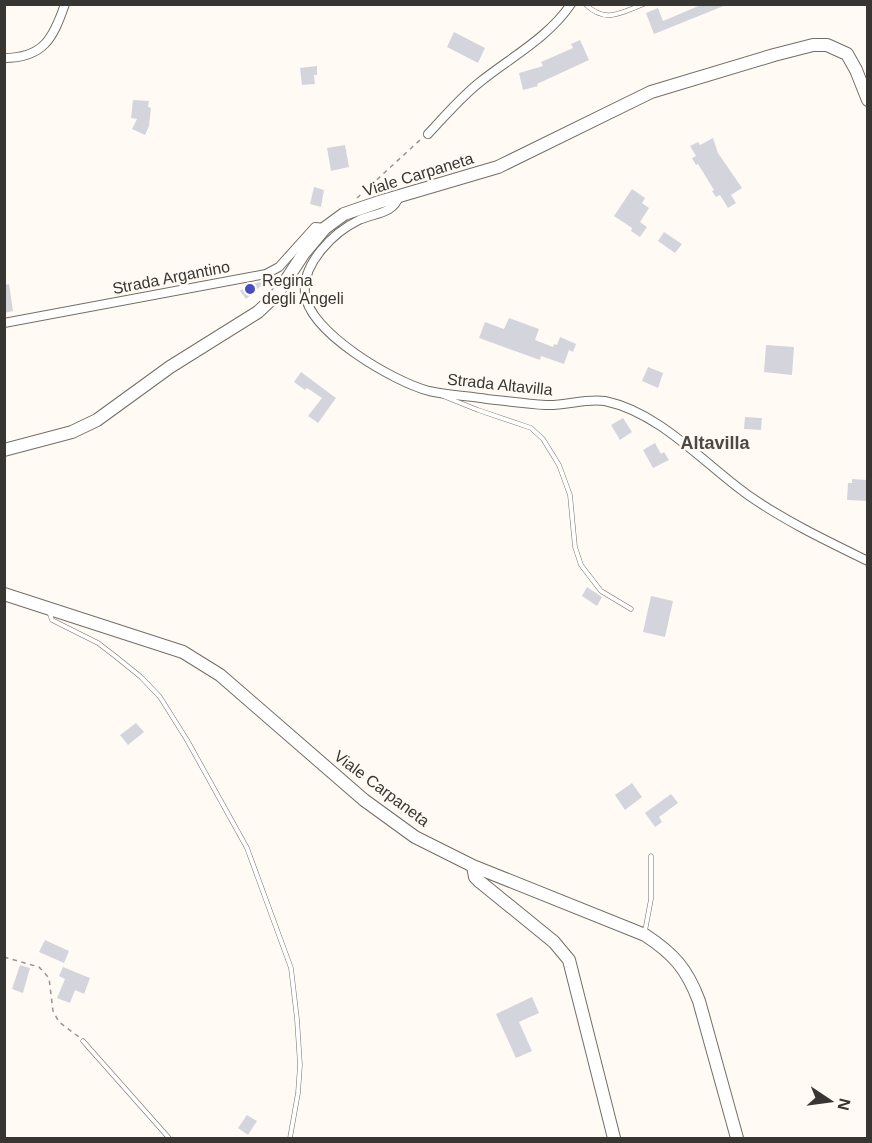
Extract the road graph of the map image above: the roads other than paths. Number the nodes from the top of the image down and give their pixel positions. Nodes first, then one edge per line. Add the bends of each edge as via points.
1 (65, 4) edge
2 (571, 4) edge
3 (585, 4) edge
4 (644, 4) edge
5 (4, 58) edge
6 (867, 100) edge
7 (428, 134) road end
8 (399, 196) junction
9 (325, 228) junction
10 (4, 323) edge
11 (435, 392) junction
12 (4, 450) edge
13 (867, 561) edge
14 (4, 594) edge
15 (49, 607) junction
16 (631, 609) dead end
17 (651, 856) dead end
18 (473, 867) junction
19 (645, 935) junction
20 (83, 1041) road end
21 (169, 1138) edge
22 (290, 1138) edge
23 (614, 1138) edge
24 (737, 1138) edge

1 - 5 street via 53,32 38,51
2 - 7 street via 557,22 471,90
3 - 4 lane via 605,17
6 - 8 main road, Viale Carpaneta via 847,54 827,45 813,45 651,92 498,167
8 - 9 main road, Viale Carpaneta via 344,214
8 - 11 street, Strada Altavilla via 392,209 359,220 339,232 307,274 304,290 325,330 340,343 402,381
9 - 10 street, Strada Argantino via 315,227 279,267 266,274
9 - 12 main road, Viale Carpaneta via 277,294 258,312 170,367 97,420 72,432
11 - 13 street, Strada Altavilla via 546,405 601,401 620,406 660,426 749,495 823,540
11 - 16 lane via 531,428 543,439 559,465 570,495 575,547 581,565 601,591
14 - 15 main road, Viale Carpaneta
15 - 18 main road, Viale Carpaneta via 183,652 246,696 364,800 415,837
15 - 22 lane via 52,620 107,650 141,676 160,697 247,848 291,968 300,1065
17 - 19 lane via 651,899
18 - 19 main road, Viale Carpaneta
18 - 23 main road via 479,881 554,942 569,960
19 - 24 main road, Viale Carpaneta via 664,947 692,982
20 - 21 lane

